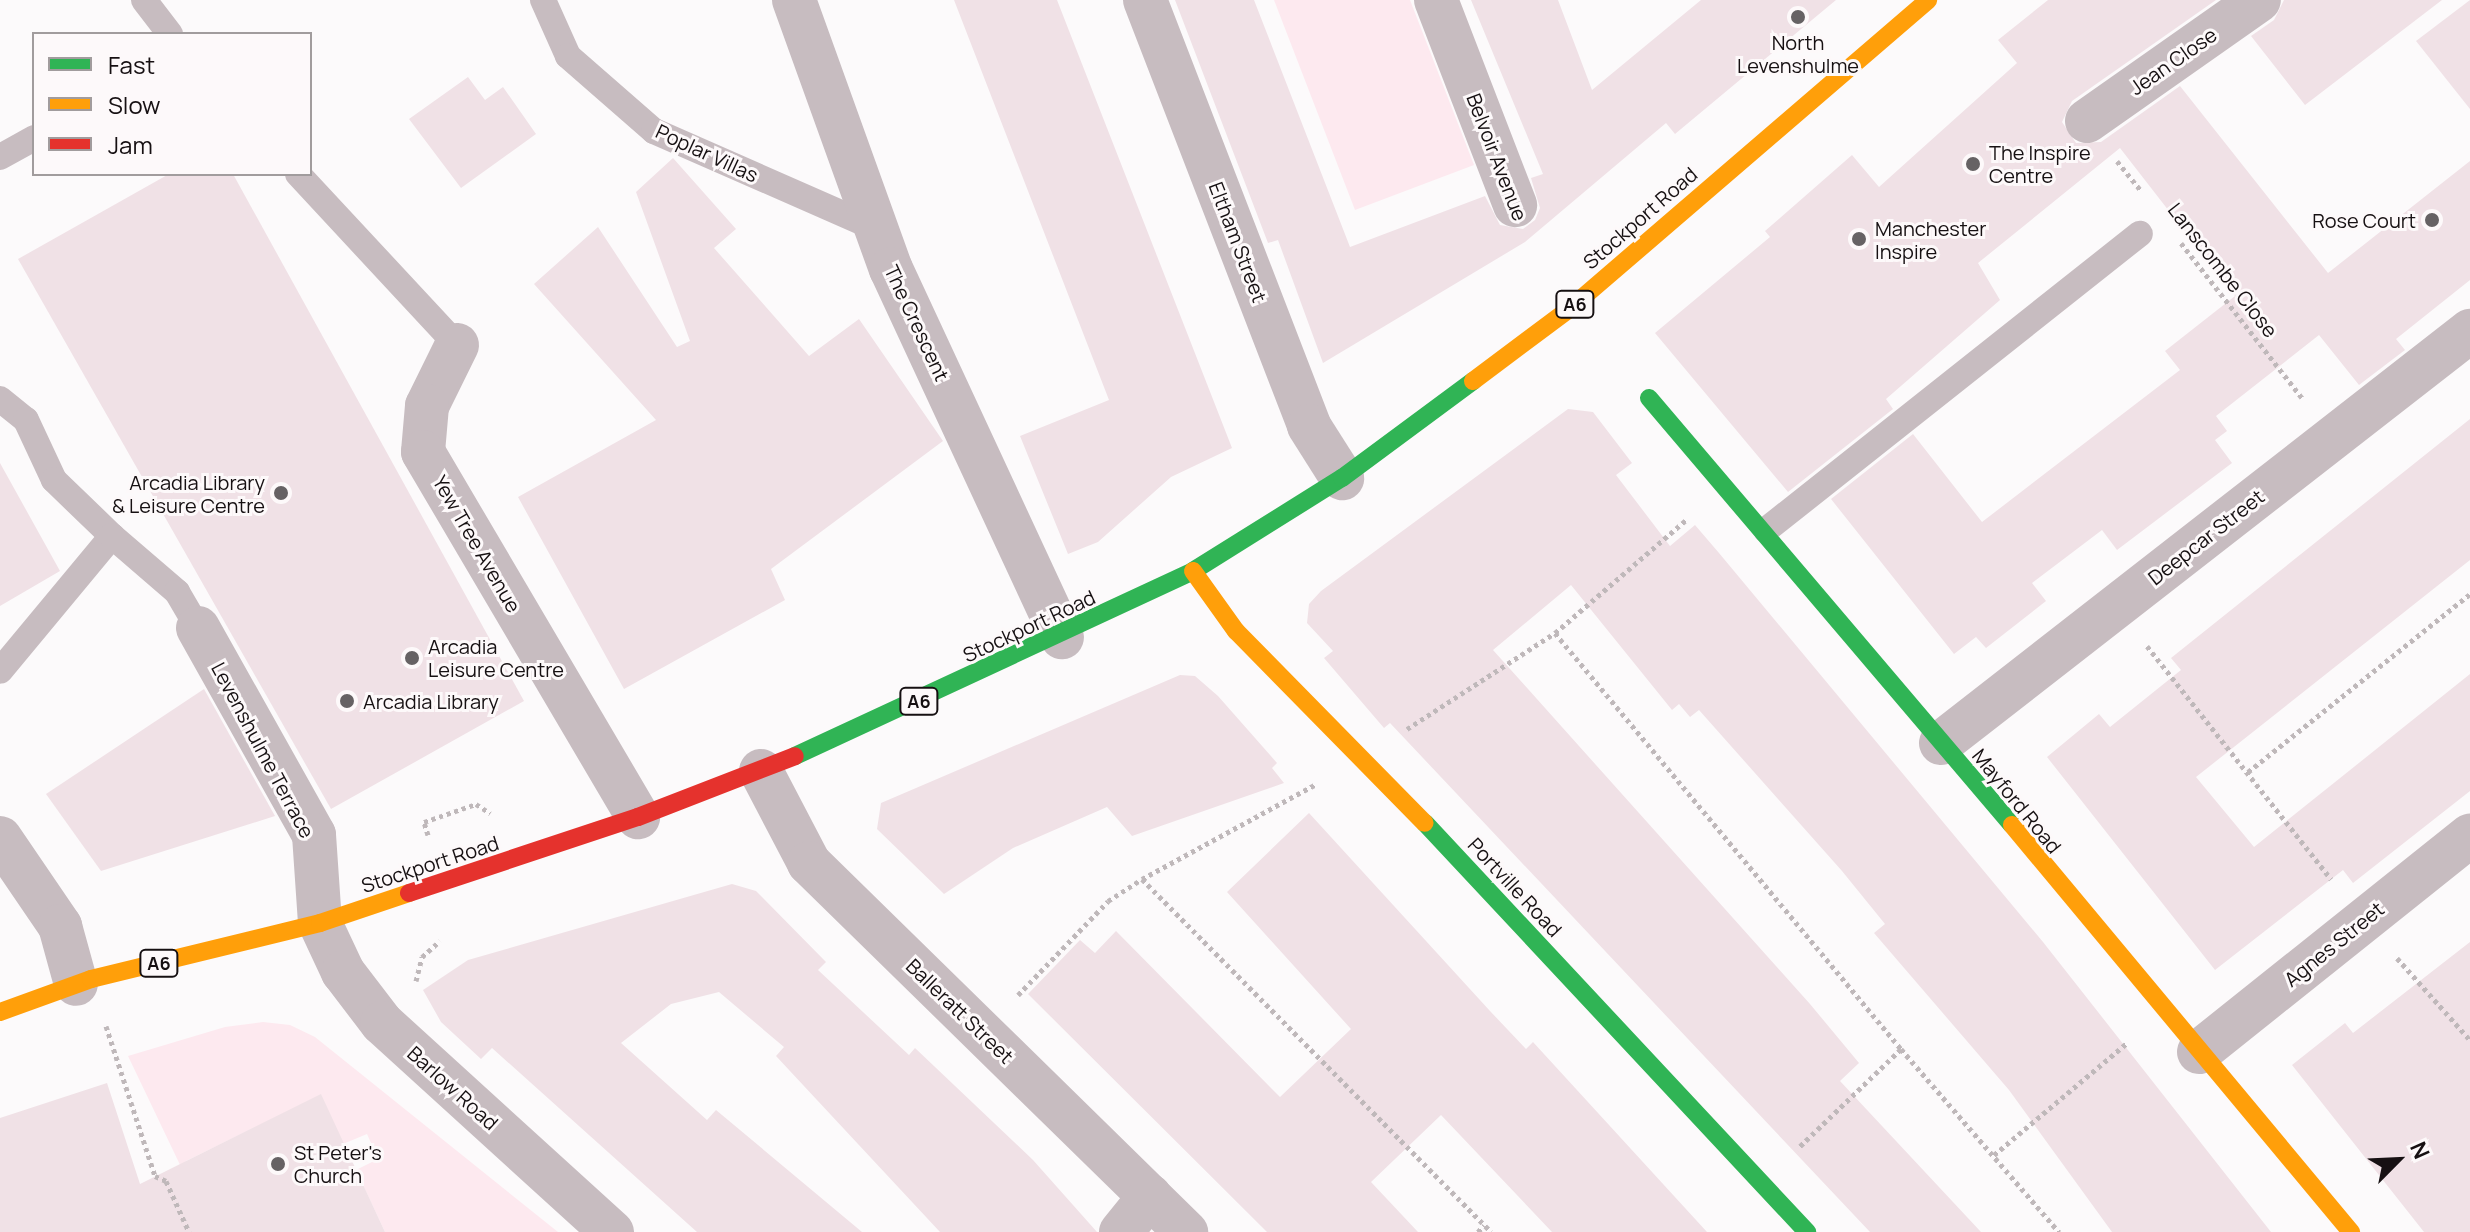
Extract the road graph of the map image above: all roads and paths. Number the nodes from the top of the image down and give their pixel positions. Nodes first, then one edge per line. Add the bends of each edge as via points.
1 (144, 0) edge
2 (543, 0) edge
3 (794, 0) edge
4 (1145, 0) edge
5 (1436, 0) edge
6 (2259, 0) edge
7 (1916, 4) edge
8 (168, 32) edge
9 (2087, 121) joint
10 (32, 139) edge
11 (0, 157) edge
12 (300, 176) edge
13 (1515, 205) dead end
14 (2151, 205) dead end
15 (875, 228) junction
16 (2171, 229) dead end
17 (2140, 234) dead end
18 (2470, 331) edge
19 (457, 345) joint
20 (1649, 398) dead end
21 (0, 399) edge
22 (2333, 438) junction
23 (1342, 478) junction
24 (1724, 486) junction
25 (1766, 530) junction
26 (112, 536) junction
27 (1193, 571) junction
28 (2470, 594) edge
29 (2116, 607) junction
30 (198, 628) joint
31 (1555, 633) junction
32 (1062, 637) junction
33 (0, 671) edge
34 (1941, 743) junction
35 (1364, 758) junction
36 (761, 771) junction
37 (2248, 772) junction
38 (638, 817) junction
39 (498, 819) dead end
40 (424, 822) dead end
41 (2470, 836) edge
42 (0, 838) edge
43 (1142, 879) junction
44 (2363, 920) junction
45 (320, 923) junction
46 (448, 938) dead end
47 (84, 982) junction
48 (0, 1012) edge
49 (2163, 1013) junction
50 (982, 1032) junction
51 (394, 1034) junction
52 (2470, 1040) edge
53 (1901, 1049) junction
54 (2199, 1052) junction
55 (1994, 1155) junction
56 (1762, 1183) junction
57 (1150, 1196) junction
58 (1484, 1225) junction
59 (189, 1232) edge
60 (612, 1232) edge
61 (1121, 1232) edge
62 (1186, 1232) edge
63 (1478, 1232) edge
64 (1491, 1232) edge
65 (1807, 1232) edge
66 (2059, 1232) edge
67 (2351, 1232) edge

1 - 8 lane
2 - 15 lane, Poplar Villas via 568,56 654,131
3 - 15 street, The Crescent
4 - 23 street, Eltham Street via 1309,426
5 - 13 street, Belvoir Avenue
6 - 9 street, Jean Close
7 - 23 main road, Stockport Road / A6 via 1568,310
9 - 14 path, Lanscombe Close
10 - 11 lane
12 - 19 lane
15 - 32 street, The Crescent
16 - 22 path, Lanscombe Close
17 - 25 lane
18 - 22 street, Deepcar Street
19 - 38 street, Yew Tree Avenue via 427,406 423,452
20 - 24 main road, Mayford Road
21 - 26 lane via 26,420 54,480
22 - 29 street, Deepcar Street
23 - 27 main road, Stockport Road / A6
24 - 25 main road, Mayford Road
24 - 31 path
25 - 34 main road, Mayford Road
26 - 30 lane via 177,592
26 - 33 lane
27 - 32 main road, Stockport Road / A6
27 - 35 main road, Portville Road via 1236,631
28 - 37 path
29 - 34 street, Deepcar Street
29 - 37 path
30 - 45 street, Levenshulme Terrace via 314,835
31 - 35 path
31 - 53 path
32 - 36 main road, Stockport Road / A6
34 - 49 main road, Mayford Road
35 - 43 path
35 - 56 main road, Portville Road
36 - 38 main road, Stockport Road / A6
36 - 50 street, Balleratt Street via 809,863
37 - 44 path
38 - 45 main road, Stockport Road / A6
39 - 40 path via 476,804
41 - 44 street, Agnes Street
42 - 47 street via 60,926
43 - 50 path via 1108,901
43 - 58 path
44 - 52 path
44 - 54 street, Agnes Street
45 - 47 main road, Stockport Road / A6
45 - 51 street, Barlow Road via 343,972
46 - 51 path via 422,957 418,1002
47 - 48 main road, Stockport Road / A6
47 - 59 path via 155,1176 166,1181
49 - 54 main road, Mayford Road
49 - 55 path
50 - 57 street, Balleratt Street
51 - 60 street, Barlow Road
53 - 55 path
53 - 56 path
54 - 67 main road, Mayford Road
55 - 66 path
56 - 65 main road, Portville Road
57 - 61 street
57 - 62 street, Balleratt Street
58 - 63 path
58 - 64 path

